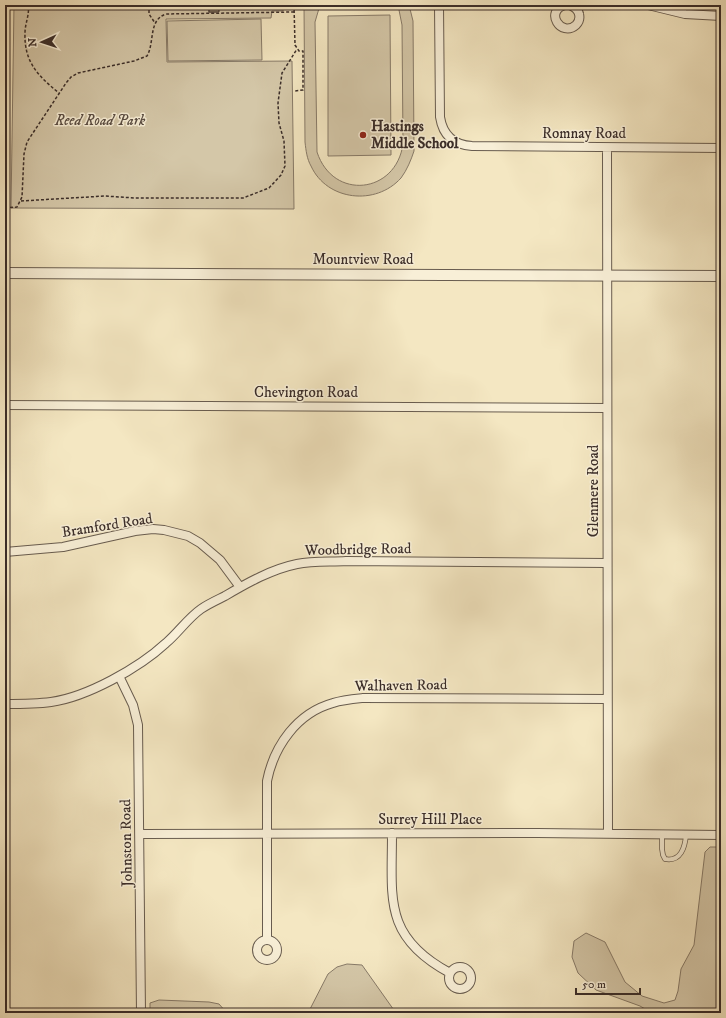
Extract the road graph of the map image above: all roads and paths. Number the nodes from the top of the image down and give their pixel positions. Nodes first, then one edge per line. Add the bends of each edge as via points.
1 (28, 5) edge
2 (149, 5) edge
3 (294, 5) edge
4 (439, 5) edge
5 (565, 5) edge
6 (570, 5) edge
7 (648, 5) edge
8 (294, 12) junction
9 (721, 16) edge
10 (155, 23) junction
11 (297, 49) junction
12 (295, 91) dead end
13 (59, 93) junction
14 (607, 148) junction
15 (721, 148) edge
16 (21, 201) junction
17 (5, 208) edge
18 (5, 273) edge
19 (607, 276) junction
20 (721, 276) edge
21 (5, 405) edge
22 (607, 408) junction
23 (5, 552) edge
24 (607, 563) junction
25 (240, 587) junction
26 (119, 676) junction
27 (607, 699) junction
28 (5, 704) edge
29 (267, 833) junction
30 (392, 833) junction
31 (140, 834) junction
32 (608, 834) junction
33 (662, 834) junction
34 (686, 835) junction
35 (721, 835) edge
36 (267, 940) dead end
37 (450, 973) dead end
38 (141, 1013) edge

1 - 13 path via 25,32 29,58 39,76
2 - 10 path via 149,14
3 - 8 path
4 - 14 street, Romnay Road via 440,117 442,129 449,138 460,144 472,146
5 - 6 street via 557,11 556,19 560,26 567,29 575,26 579,20 578,12
7 - 9 street via 684,14
8 - 10 path via 166,14
8 - 11 path
10 - 13 path via 152,44 146,56 78,73 71,77
11 - 12 path via 303,51 303,90
11 - 16 path via 282,73 278,103 285,166 281,175 269,188 243,198 106,196
13 - 16 path via 27,142
14 - 15 street, Romnay Road
14 - 19 street, Glenmere Road
16 - 17 path via 17,208
18 - 19 street, Mountview Road
19 - 20 street, Mountview Road
19 - 22 street, Glenmere Road
21 - 22 street, Chevington Road
22 - 24 street, Glenmere Road
23 - 25 street, Bramford Road via 63,546 135,531 164,530 188,536 200,543 220,560
24 - 25 street, Woodbridge Road via 321,562 297,564
24 - 27 street, Glenmere Road
25 - 26 street, Woodbridge Road via 200,610 166,644
26 - 28 street, Woodbridge Road via 71,698 52,702
26 - 31 street, Johnston Road via 134,705 138,725
27 - 29 street, Walhaven Road via 363,698 332,703 314,711 290,730 274,756 267,781
27 - 32 street, Glenmere Road
29 - 30 street, Surrey Hill Place
29 - 31 street, Surrey Hill Place
29 - 36 street, Walhaven Road
30 - 32 street, Surrey Hill Place
30 - 37 street via 393,902 397,920 404,935 417,950
31 - 38 street, Johnston Road
32 - 33 street, Surrey Hill Place
33 - 34 street, Surrey Hill Place
33 - 34 lane via 663,855 665,859 670,860 680,854
34 - 35 street, Surrey Hill Place

